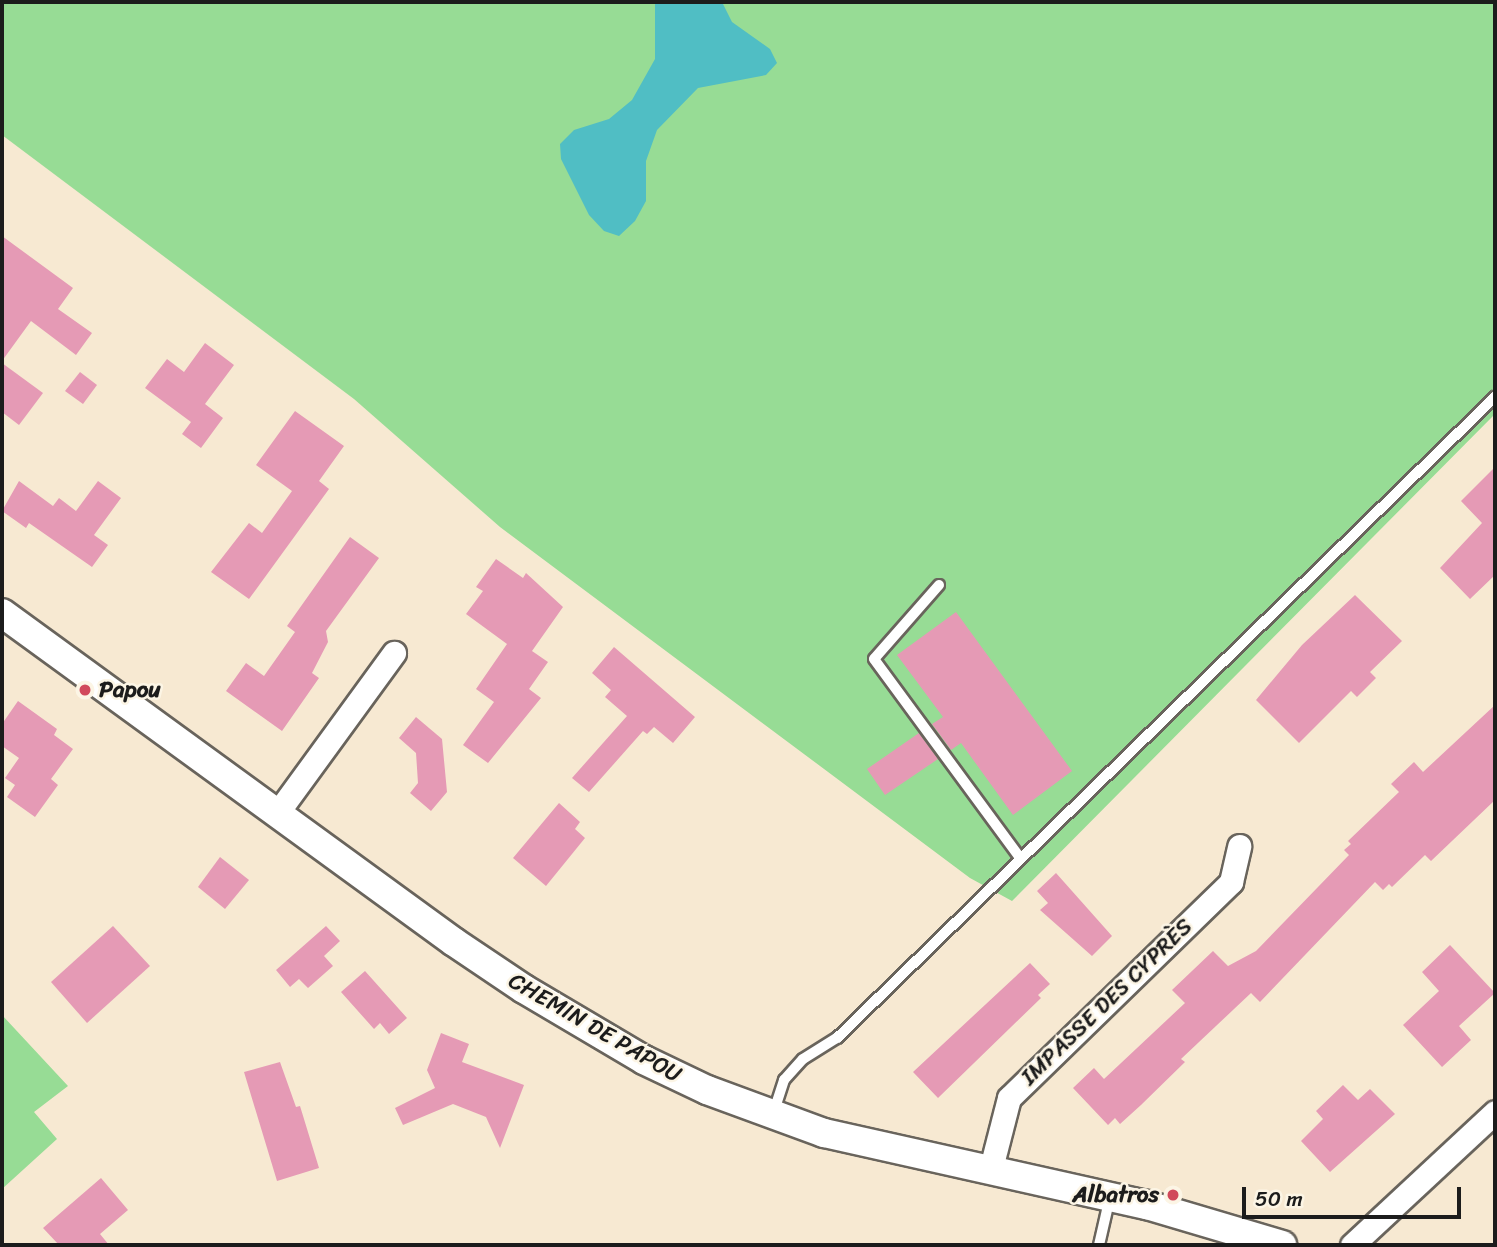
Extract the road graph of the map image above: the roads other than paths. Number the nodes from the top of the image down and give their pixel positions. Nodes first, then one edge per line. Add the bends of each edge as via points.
1 (1495, 397) edge
2 (939, 585) dead end
3 (2, 613) edge
4 (394, 653) dead end
5 (278, 812) junction
6 (1239, 846) dead end
7 (1020, 858) junction
8 (1495, 1112) edge
9 (772, 1115) junction
10 (992, 1168) junction
11 (1110, 1197) junction
12 (1099, 1245) edge
13 (1282, 1245) edge
14 (1352, 1245) edge

1 - 7 lane
2 - 7 lane via 874,659
3 - 5 street, CHEMIN DE PAPOU
4 - 5 street
5 - 9 street, CHEMIN DE PAPOU via 523,989 644,1060
6 - 10 street, IMPASSE DES CYPRÈS via 1231,882 1009,1098
7 - 9 lane via 837,1038 803,1059 784,1080
8 - 14 street
9 - 10 street, CHEMIN DE PAPOU via 824,1133
10 - 11 street, CHEMIN DE PAPOU
11 - 12 lane
11 - 13 street, CHEMIN DE PAPOU

